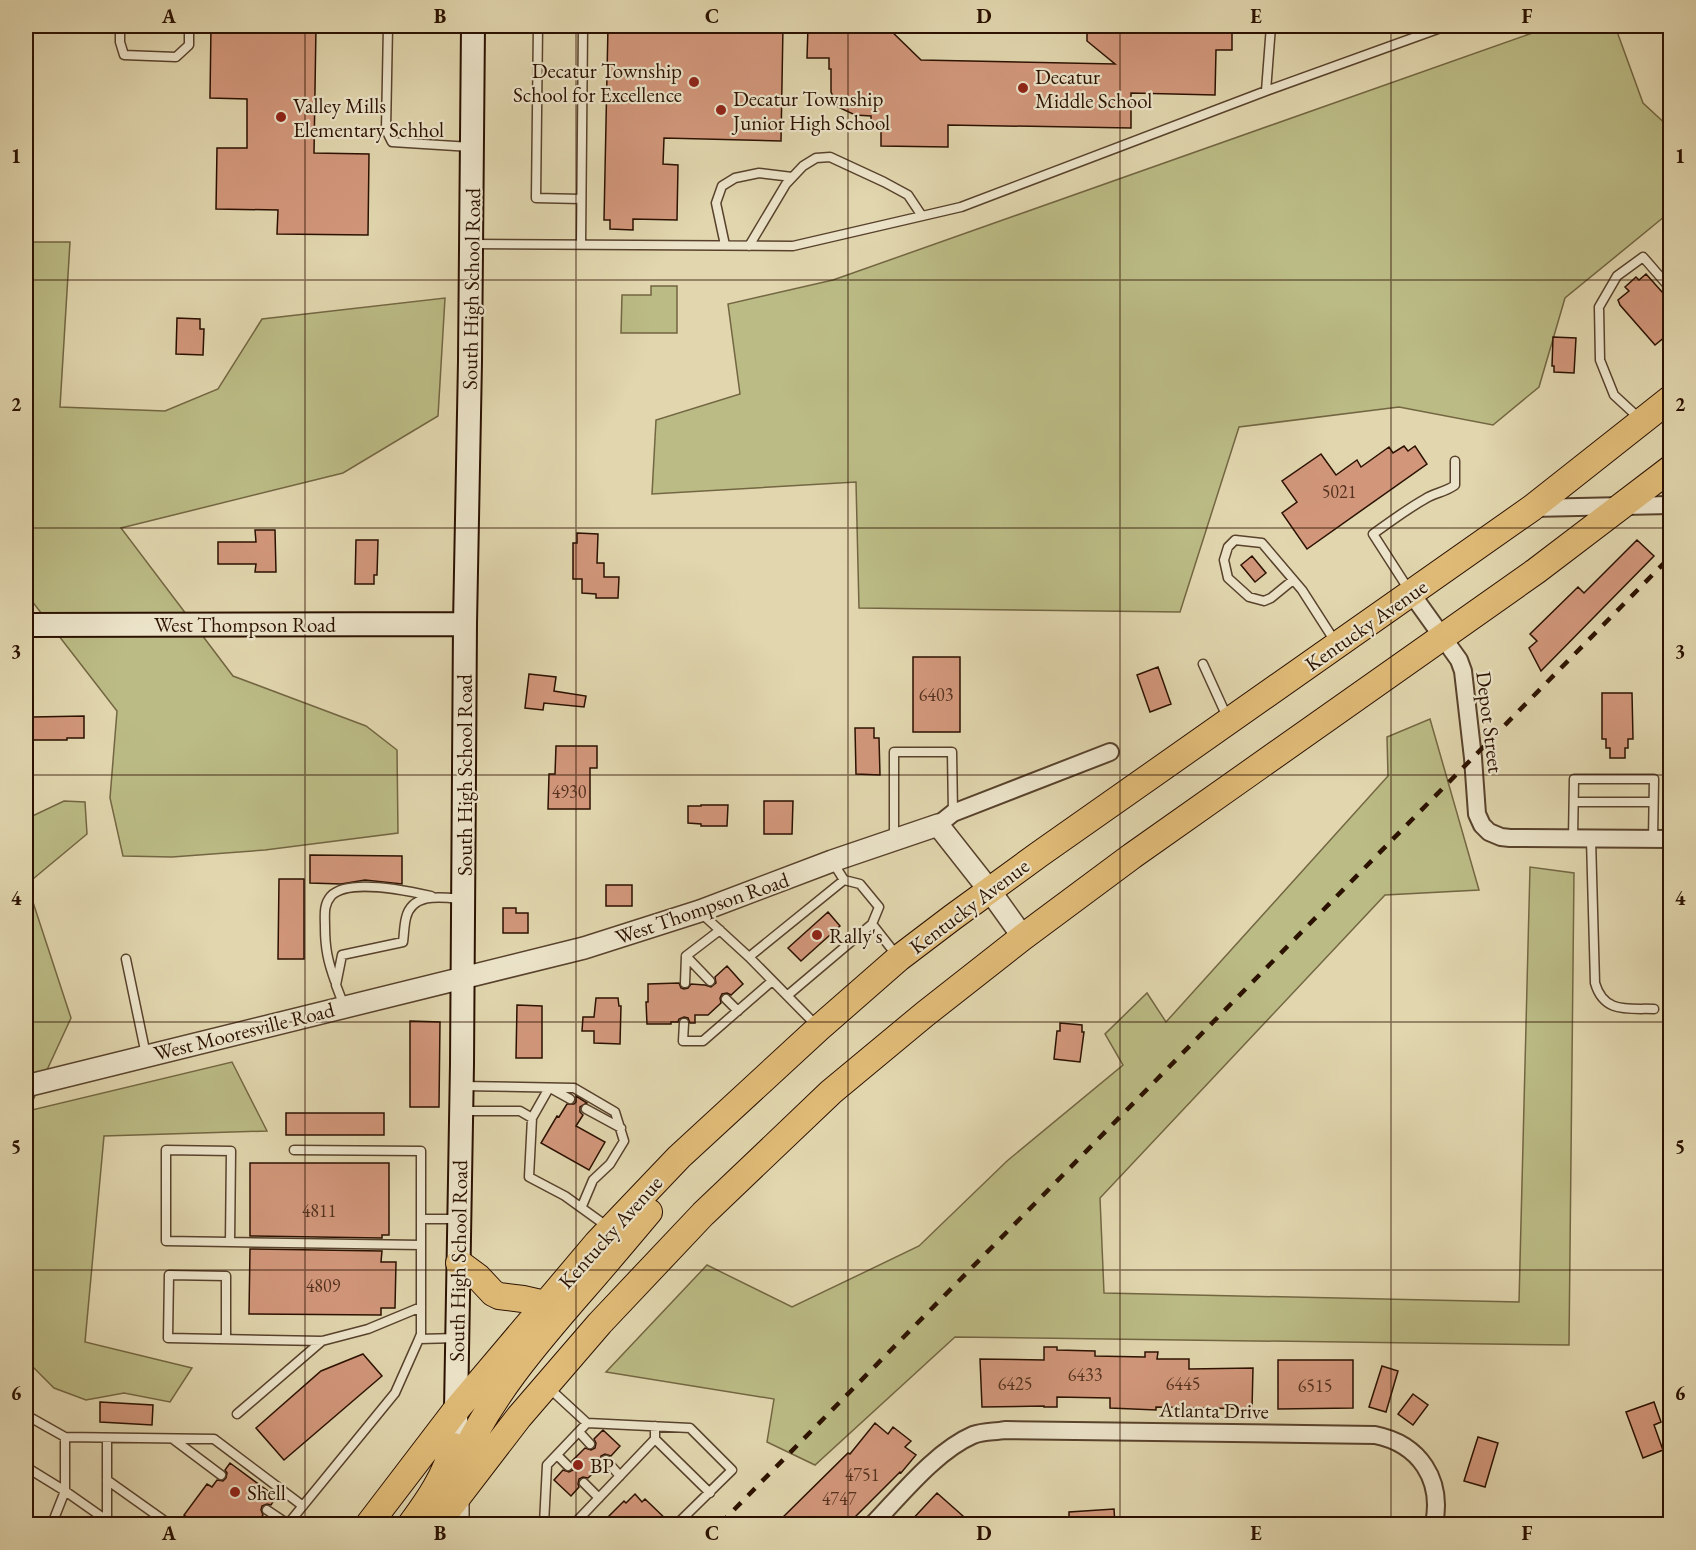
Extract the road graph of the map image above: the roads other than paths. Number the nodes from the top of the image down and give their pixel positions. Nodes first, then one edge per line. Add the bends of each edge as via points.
1 (120, 26) edge
2 (189, 26) edge
3 (388, 26) edge
4 (473, 26) edge
5 (538, 26) edge
6 (583, 26) edge
7 (1271, 26) edge
8 (1446, 26) edge
9 (1266, 91) junction
10 (472, 147) junction
11 (792, 177) junction
12 (581, 199) junction
13 (922, 216) junction
14 (471, 243) junction
15 (581, 244) junction
16 (725, 246) junction
17 (749, 246) junction
18 (1671, 288) edge
19 (1671, 399) edge
20 (1642, 422) junction
21 (1455, 461) dead end
22 (1671, 469) edge
23 (1671, 505) edge
24 (1624, 506) junction
25 (1532, 508) junction
26 (1293, 580) junction
27 (1411, 593) junction
28 (465, 624) junction
29 (26, 625) edge
30 (1443, 637) junction
31 (1338, 645) junction
32 (1203, 664) dead end
33 (1229, 722) junction
34 (1110, 752) dead end
35 (1574, 802) junction
36 (1653, 802) junction
37 (946, 819) junction
38 (1573, 839) junction
39 (1592, 839) junction
40 (1653, 839) junction
41 (1671, 839) edge
42 (894, 840) junction
43 (832, 861) junction
44 (844, 880) junction
45 (990, 891) junction
46 (432, 896) junction
47 (463, 899) junction
48 (700, 911) junction
49 (872, 924) junction
50 (720, 930) junction
51 (1023, 937) junction
52 (686, 956) junction
53 (749, 957) junction
54 (899, 958) junction
55 (126, 959) dead end
56 (462, 979) junction
57 (710, 981) dead end
58 (772, 981) junction
59 (685, 984) dead end
60 (336, 985) junction
61 (788, 995) junction
62 (726, 999) dead end
63 (344, 1006) junction
64 (1654, 1010) dead end
65 (738, 1011) junction
66 (684, 1023) dead end
67 (819, 1028) junction
68 (146, 1056) junction
69 (26, 1086) edge
70 (461, 1086) junction
71 (549, 1088) junction
72 (570, 1099) dead end
73 (586, 1109) dead end
74 (461, 1111) junction
75 (532, 1118) junction
76 (621, 1128) junction
77 (692, 1146) junction
78 (294, 1150) dead end
79 (582, 1206) junction
80 (421, 1219) junction
81 (460, 1220) junction
82 (611, 1229) junction
83 (230, 1242) junction
84 (421, 1245) junction
85 (459, 1263) junction
86 (545, 1304) junction
87 (421, 1307) junction
88 (457, 1338) junction
89 (226, 1339) junction
90 (419, 1339) junction
91 (322, 1341) junction
92 (546, 1385) junction
93 (237, 1414) dead end
94 (26, 1415) edge
95 (456, 1421) junction
96 (587, 1423) junction
97 (655, 1426) junction
98 (579, 1432) junction
99 (65, 1437) junction
100 (107, 1438) junction
101 (173, 1439) junction
102 (655, 1439) junction
103 (590, 1444) dead end
104 (557, 1455) junction
105 (606, 1460) dead end
106 (568, 1466) dead end
107 (26, 1467) edge
108 (458, 1470) junction
109 (221, 1474) dead end
110 (620, 1476) junction
111 (107, 1480) junction
112 (584, 1483) dead end
113 (65, 1491) junction
114 (710, 1493) junction
115 (458, 1496) junction
116 (598, 1498) junction
117 (303, 1506) junction
118 (267, 1510) dead end
119 (109, 1523) edge
120 (52, 1524) edge
121 (169, 1524) edge
122 (288, 1524) edge
123 (369, 1524) edge
124 (411, 1524) edge
125 (437, 1524) edge
126 (458, 1524) edge
127 (544, 1524) edge
128 (574, 1524) edge
129 (677, 1524) edge
130 (873, 1524) edge
131 (1434, 1524) edge

1 - 2 lane via 124,55 176,57 189,45
3 - 10 lane via 386,130 392,142
4 - 10 main road, South High School Road
5 - 12 lane via 536,198
6 - 12 lane
7 - 9 lane
8 - 9 lane
9 - 13 lane via 961,207
10 - 14 main road, South High School Road
11 - 13 lane via 816,158 830,156 908,195
11 - 16 lane via 759,172 722,186 716,203
11 - 17 lane
12 - 15 lane
13 - 17 lane via 793,246
14 - 15 lane
14 - 28 main road, South High School Road
15 - 16 lane
16 - 17 lane
18 - 20 lane via 1643,257 1617,276 1599,307 1600,360 1614,395
19 - 20 main road, Kentucky Avenue
20 - 25 main road, Kentucky Avenue
21 - 27 lane via 1455,485 1424,500 1373,534
22 - 24 main road
23 - 24 street
24 - 25 street
24 - 30 main road
25 - 27 main road, Kentucky Avenue
26 - 26 lane via 1262,543 1235,540 1228,547 1224,560 1228,578 1249,597 1264,601
26 - 31 lane
27 - 30 street, Depot Street
27 - 31 main road, Kentucky Avenue
28 - 29 main road, West Thompson Road
28 - 47 main road, South High School Road
30 - 38 street, Depot Street via 1459,660 1464,676 1477,814 1482,825 1501,837
30 - 51 main road
31 - 33 main road, Kentucky Avenue
32 - 33 lane
33 - 45 main road, Kentucky Avenue
34 - 37 street, West Thompson Road
35 - 36 lane
35 - 36 lane via 1574,779 1654,779
35 - 38 lane
36 - 40 lane
37 - 42 street, West Thompson Road
37 - 42 lane via 952,752 894,753
37 - 45 street
38 - 39 street
39 - 40 street
39 - 64 lane via 1598,995 1617,1007
40 - 41 street
42 - 43 street, West Thompson Road
43 - 44 lane
43 - 48 street, West Thompson Road
44 - 49 lane via 860,884 879,907
44 - 53 lane
45 - 51 street
45 - 54 main road, Kentucky Avenue
46 - 47 lane
46 - 60 lane via 411,906 403,942 342,955
46 - 60 lane via 359,887 332,894 324,909 325,946
47 - 56 main road, South High School Road
48 - 50 lane
48 - 56 street, West Thompson Road via 584,948
49 - 54 lane
49 - 61 lane
50 - 52 lane
50 - 53 lane
51 - 92 main road via 867,1061 783,1137 651,1268
52 - 57 lane
52 - 59 lane
53 - 58 lane
54 - 67 main road, Kentucky Avenue
55 - 68 lane
56 - 63 street, West Mooresville Road
56 - 70 main road, South High School Road
58 - 61 lane
58 - 65 lane
60 - 63 lane
61 - 67 lane
62 - 65 lane
63 - 68 street, West Mooresville Road
65 - 66 lane via 703,1041 683,1041
67 - 77 main road, Kentucky Avenue
68 - 69 street, West Mooresville Road
70 - 71 lane
70 - 74 main road, South High School Road
71 - 72 lane
71 - 75 lane
71 - 76 lane via 574,1088 615,1112
73 - 76 lane
74 - 75 lane via 520,1111
74 - 81 main road, South High School Road
75 - 79 lane via 529,1178
76 - 79 lane via 624,1141 610,1164 593,1180
77 - 82 main road, Kentucky Avenue
77 - 108 main road via 682,1175 564,1310 504,1387 474,1434
78 - 80 lane via 421,1151
79 - 82 lane
80 - 81 lane
80 - 84 lane
81 - 85 main road, South High School Road
82 - 86 main road, Kentucky Avenue
83 - 83 lane via 231,1151 166,1150 166,1241
83 - 84 lane
84 - 87 lane
85 - 86 main road via 499,1296
85 - 88 main road, South High School Road
86 - 95 main road, Kentucky Avenue
87 - 90 lane
87 - 91 lane via 368,1329
88 - 90 lane
88 - 95 main road, South High School Road
89 - 89 lane via 168,1338 169,1275 226,1275
89 - 91 lane
90 - 117 lane via 395,1393
91 - 93 lane
92 - 96 lane
92 - 115 main road
94 - 99 lane
95 - 108 main road, South High School Road
95 - 123 main road, Kentucky Avenue
95 - 124 main road via 445,1468
96 - 97 lane
96 - 98 lane
97 - 102 lane
97 - 114 lane via 690,1428 732,1470
98 - 103 lane
98 - 104 lane
99 - 100 lane
99 - 113 lane
100 - 101 lane
100 - 111 lane
101 - 109 lane
101 - 117 lane via 214,1439
102 - 110 lane
102 - 114 lane
104 - 106 lane
104 - 127 lane via 547,1465
105 - 110 lane
107 - 113 lane
108 - 115 main road, South High School Road
110 - 116 lane
111 - 119 lane
111 - 121 lane
112 - 116 lane
113 - 119 lane
113 - 120 lane
114 - 129 lane
115 - 125 main road
115 - 126 street, South High School Road
116 - 128 lane
117 - 122 lane
118 - 122 lane
130 - 131 street, Atlanta Drive via 954,1446 970,1437 1005,1430 1375,1435 1410,1450 1425,1466 1435,1488

